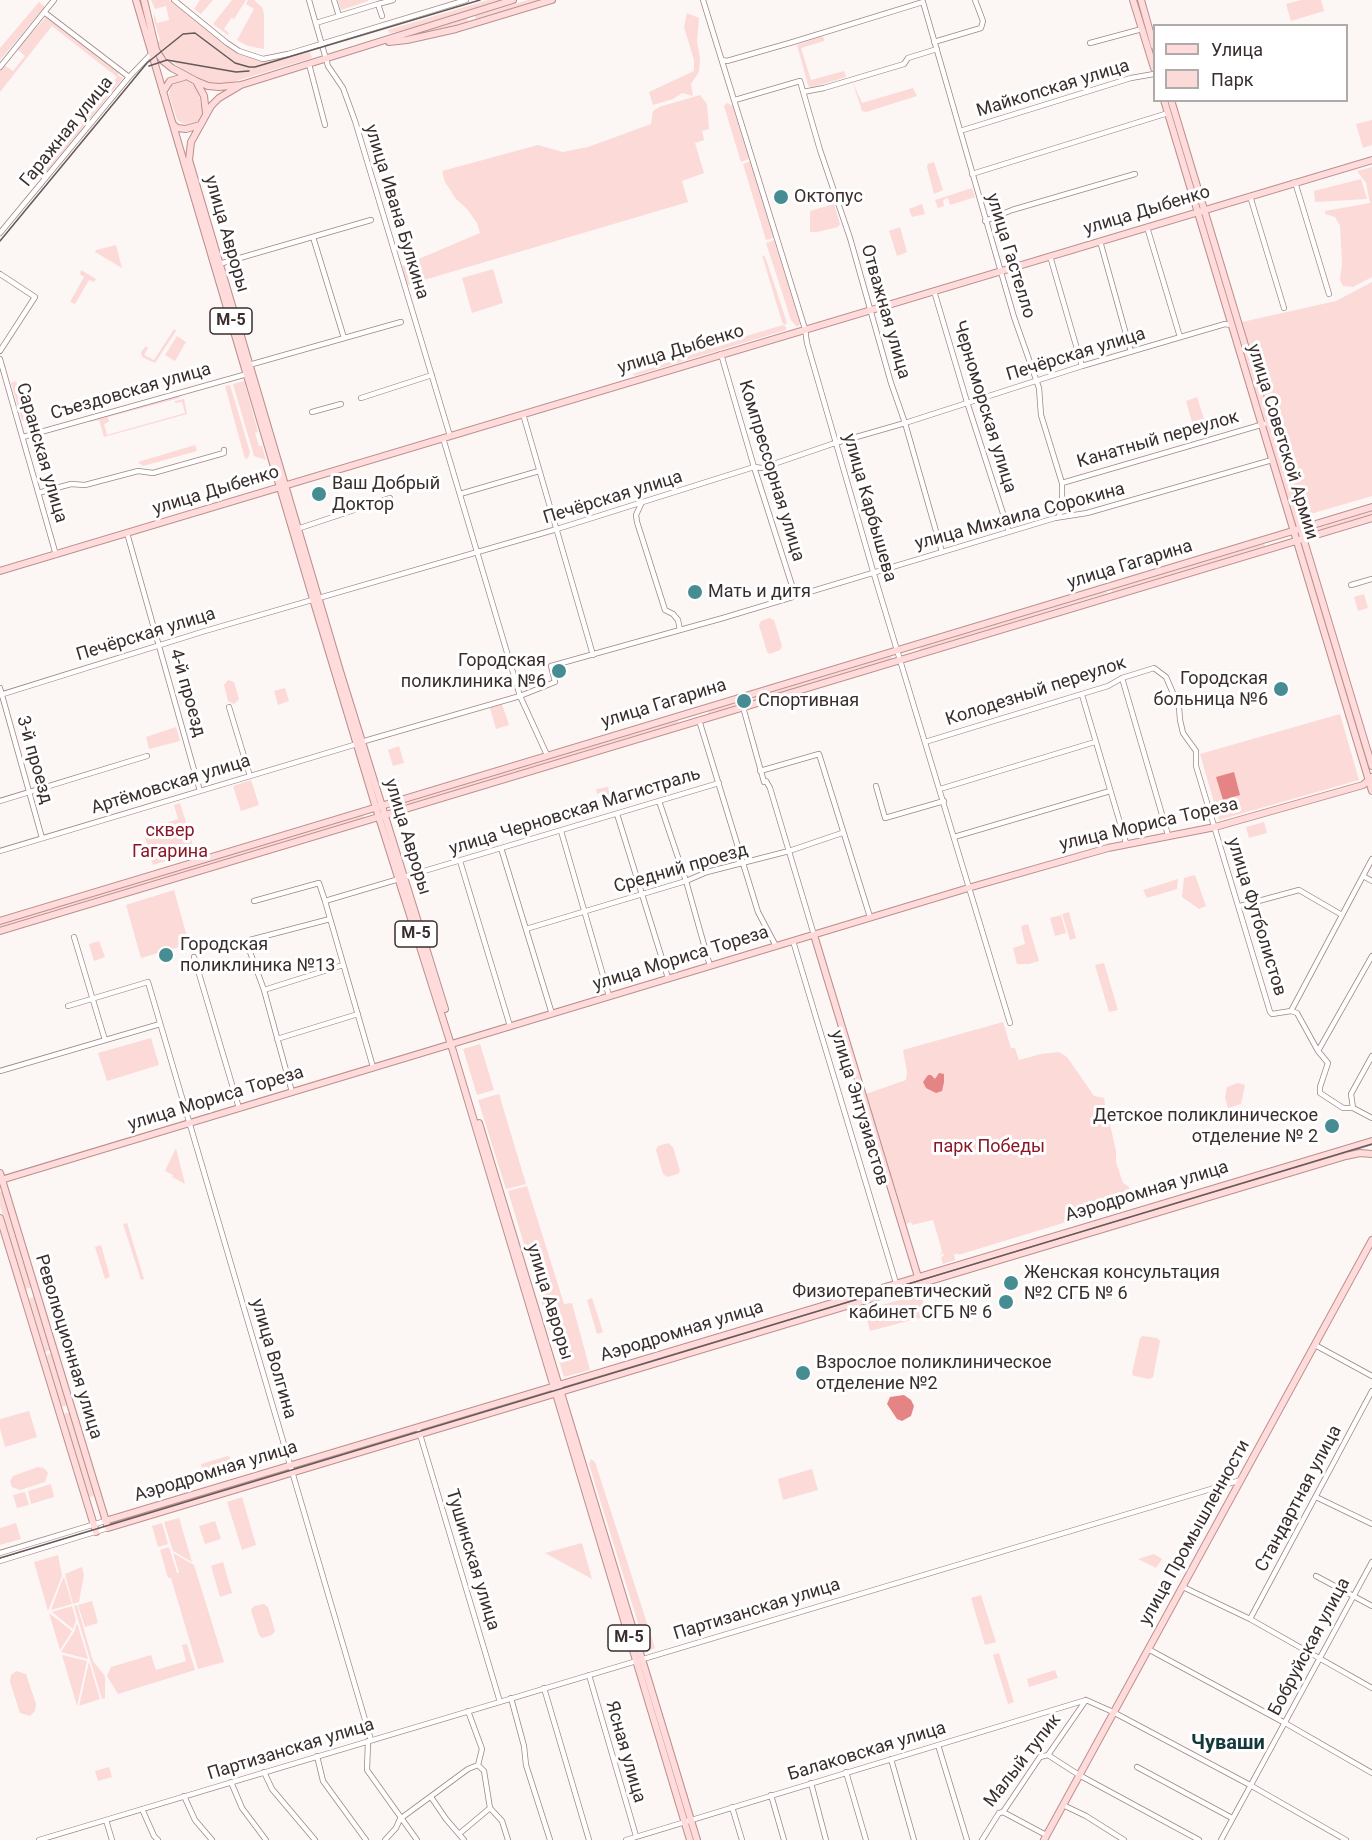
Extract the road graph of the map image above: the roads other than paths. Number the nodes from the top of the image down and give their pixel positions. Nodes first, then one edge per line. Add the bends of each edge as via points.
1 (54, 0) edge
2 (136, 0) edge
3 (144, 0) edge
4 (174, 0) edge
5 (309, 0) edge
6 (334, 0) edge
7 (371, 0) edge
8 (393, 0) edge
9 (466, 0) edge
10 (513, 0) edge
11 (552, 0) edge
12 (703, 0) edge
13 (975, 0) edge
14 (1133, 0) edge
15 (1141, 0) edge
16 (541, 2) edge
17 (376, 5) junction
18 (477, 11) junction
19 (44, 12) junction
20 (339, 16) junction
21 (382, 16) dead end
22 (316, 23) junction
23 (478, 23) junction
24 (1146, 28) junction
25 (382, 42) junction
26 (934, 42) junction
27 (1153, 42) edge
28 (321, 43) junction
29 (1090, 43) dead end
30 (936, 50) junction
31 (154, 51) junction
32 (326, 59) junction
33 (1153, 59) edge
34 (722, 60) junction
35 (309, 64) junction
36 (0, 67) edge
37 (1153, 74) edge
38 (129, 77) junction
39 (187, 77) junction
40 (196, 81) junction
41 (241, 85) junction
42 (162, 92) junction
43 (803, 92) junction
44 (735, 100) junction
45 (1165, 102) edge
46 (1172, 102) edge
47 (1168, 113) junction
48 (206, 117) junction
49 (171, 121) junction
50 (200, 125) junction
51 (325, 125) dead end
52 (960, 131) junction
53 (1372, 160) edge
54 (972, 174) junction
55 (1136, 174) dead end
56 (1294, 182) junction
57 (1250, 196) junction
58 (1201, 211) junction
59 (371, 220) dead end
60 (985, 221) junction
61 (1147, 227) junction
62 (0, 233) edge
63 (313, 237) junction
64 (1100, 241) junction
65 (1050, 256) junction
66 (219, 264) junction
67 (1000, 271) junction
68 (0, 274) edge
69 (934, 291) junction
70 (1329, 294) dead end
71 (1284, 308) dead end
72 (871, 309) junction
73 (401, 322) dead end
74 (1239, 322) junction
75 (1231, 325) junction
76 (805, 329) junction
77 (1180, 337) junction
78 (344, 338) junction
79 (0, 351) edge
80 (1131, 352) junction
81 (721, 354) junction
82 (0, 359) edge
83 (249, 365) junction
84 (1082, 366) junction
85 (247, 374) junction
86 (432, 375) junction
87 (1036, 381) junction
88 (361, 398) dead end
89 (967, 402) junction
90 (341, 404) dead end
91 (312, 412) dead end
92 (523, 414) junction
93 (1269, 422) junction
94 (905, 423) junction
95 (1261, 424) junction
96 (450, 436) junction
97 (22, 437) junction
98 (442, 438) junction
99 (836, 443) junction
100 (224, 450) dead end
101 (1272, 460) junction
102 (754, 467) junction
103 (539, 471) junction
104 (1062, 483) junction
105 (282, 486) junction
106 (38, 493) junction
107 (460, 494) junction
108 (390, 498) dead end
109 (642, 502) junction
110 (1372, 507) edge
111 (1059, 517) junction
112 (1372, 518) edge
113 (1301, 528) junction
114 (297, 529) junction
115 (557, 530) junction
116 (1293, 530) junction
117 (1009, 532) junction
118 (128, 533) junction
119 (1267, 538) junction
120 (1304, 538) junction
121 (1296, 541) junction
122 (1270, 548) junction
123 (476, 552) junction
124 (942, 552) junction
125 (56, 555) junction
126 (0, 571) edge
127 (873, 571) junction
128 (1372, 579) edge
129 (1351, 585) dead end
130 (795, 596) junction
131 (316, 598) junction
132 (681, 630) junction
133 (159, 645) junction
134 (916, 645) junction
135 (898, 651) junction
136 (918, 654) junction
137 (1339, 654) junction
138 (593, 655) junction
139 (1331, 657) junction
140 (900, 659) junction
141 (1154, 668) joint
142 (1122, 678) junction
143 (0, 688) edge
144 (1, 694) edge
145 (1082, 694) junction
146 (520, 696) junction
147 (229, 707) dead end
148 (743, 707) junction
149 (696, 710) junction
150 (699, 720) junction
151 (1359, 721) junction
152 (1351, 724) junction
153 (925, 742) junction
154 (1095, 742) junction
155 (356, 744) junction
156 (547, 755) junction
157 (147, 756) dead end
158 (1364, 767) junction
159 (1372, 767) edge
160 (760, 771) junction
161 (250, 776) junction
162 (1369, 782) edge
163 (719, 783) junction
164 (876, 786) dead end
165 (940, 789) junction
166 (200, 791) junction
167 (1110, 791) junction
168 (1372, 791) edge
169 (29, 792) junction
170 (0, 801) edge
171 (659, 801) junction
172 (944, 801) junction
173 (379, 807) junction
174 (617, 814) junction
175 (382, 816) junction
176 (1215, 827) junction
177 (561, 831) junction
178 (843, 833) junction
179 (1168, 836) junction
180 (954, 837) junction
181 (42, 838) junction
182 (1126, 843) junction
183 (501, 848) junction
184 (0, 851) edge
185 (789, 851) junction
186 (1372, 859) edge
187 (460, 861) junction
188 (743, 864) junction
189 (1362, 876) junction
190 (401, 878) junction
191 (686, 881) junction
192 (1372, 881) edge
193 (969, 888) junction
194 (642, 894) junction
195 (254, 901) dead end
196 (325, 901) junction
197 (1240, 906) junction
198 (584, 911) junction
199 (1342, 915) junction
200 (870, 918) junction
201 (330, 919) junction
202 (0, 921) edge
203 (526, 928) junction
204 (0, 931) edge
205 (814, 935) junction
206 (74, 937) dead end
207 (793, 940) junction
208 (776, 946) junction
209 (1372, 956) edge
210 (195, 957) dead end
211 (343, 965) junction
212 (710, 966) junction
213 (668, 978) junction
214 (264, 990) junction
215 (609, 996) junction
216 (94, 999) junction
217 (68, 1006) dead end
218 (1292, 1011) junction
219 (358, 1014) junction
220 (552, 1014) junction
221 (1010, 1023) dead end
222 (160, 1024) junction
223 (510, 1026) junction
224 (277, 1039) junction
225 (105, 1040) junction
226 (453, 1043) junction
227 (1318, 1052) junction
228 (1372, 1056) edge
229 (373, 1067) junction
230 (0, 1071) edge
231 (292, 1092) junction
232 (239, 1108) junction
233 (1353, 1108) junction
234 (1372, 1118) edge
235 (189, 1123) junction
236 (1372, 1141) edge
237 (1372, 1154) edge
238 (1, 1178) edge
239 (0, 1218) edge
240 (1372, 1240) edge
241 (918, 1277) junction
242 (896, 1283) junction
243 (1315, 1345) junction
244 (1372, 1376) edge
245 (555, 1386) junction
246 (1372, 1391) edge
247 (558, 1393) junction
248 (418, 1427) junction
249 (420, 1435) junction
250 (290, 1465) junction
251 (292, 1473) junction
252 (1240, 1480) junction
253 (97, 1493) junction
254 (1316, 1497) junction
255 (86, 1498) junction
256 (93, 1524) junction
257 (1372, 1524) edge
258 (106, 1525) junction
259 (96, 1532) junction
260 (0, 1553) edge
261 (0, 1561) edge
262 (1372, 1564) edge
263 (1316, 1576) dead end
264 (1183, 1587) junction
265 (1353, 1596) junction
266 (1372, 1606) edge
267 (1250, 1619) junction
268 (1148, 1649) junction
269 (643, 1658) junction
270 (1318, 1659) junction
271 (636, 1661) junction
272 (589, 1675) junction
273 (544, 1688) junction
274 (1372, 1688) edge
275 (511, 1698) junction
276 (1086, 1700) junction
277 (500, 1702) junction
278 (468, 1711) junction
279 (1113, 1712) junction
280 (1285, 1723) junction
281 (369, 1741) junction
282 (938, 1745) junction
283 (1048, 1755) junction
284 (317, 1756) junction
285 (891, 1759) junction
286 (478, 1765) junction
287 (1137, 1767) dead end
288 (264, 1772) junction
289 (846, 1772) junction
290 (1372, 1773) edge
291 (1079, 1775) junction
292 (231, 1782) junction
293 (811, 1783) junction
294 (1250, 1785) junction
295 (771, 1795) junction
296 (184, 1796) junction
297 (431, 1797) junction
298 (1063, 1805) junction
299 (732, 1807) junction
300 (490, 1808) junction
301 (142, 1809) junction
302 (1003, 1812) junction
303 (1232, 1818) junction
304 (400, 1819) junction
305 (106, 1820) junction
306 (688, 1820) junction
307 (459, 1834) junction
308 (636, 1836) junction
309 (1045, 1838) edge
310 (39, 1840) edge
311 (112, 1840) edge
312 (158, 1840) edge
313 (212, 1840) edge
314 (266, 1840) edge
315 (315, 1840) edge
316 (366, 1840) edge
317 (385, 1840) edge
318 (417, 1840) edge
319 (464, 1840) edge
320 (508, 1840) edge
321 (550, 1840) edge
322 (589, 1840) edge
323 (626, 1840) edge
324 (690, 1840) edge
325 (697, 1840) edge
326 (742, 1840) edge
327 (784, 1840) edge
328 (826, 1840) edge
329 (866, 1840) edge
330 (914, 1840) edge
331 (967, 1840) edge
332 (982, 1840) edge
333 (1124, 1840) edge
334 (1199, 1840) edge
335 (1221, 1840) edge
336 (1346, 1840) edge

1 - 19 street
2 - 31 main road, улица Авроры / М-5
3 - 31 main road, улица Авроры / М-5
4 - 28 street via 239,51 263,59
5 - 22 street, улица Ивана Булкина
6 - 20 street
7 - 17 street
8 - 17 street
9 - 28 street
10 - 18 main road
11 - 16 main road
12 - 34 street, улица Карбышева
13 - 26 street via 983,21 981,28
14 - 24 main road
15 - 24 main road
16 - 23 main road
17 - 20 street
17 - 21 street
18 - 23 main road via 473,19
18 - 25 main road
19 - 36 street
19 - 38 street
20 - 22 street
22 - 28 street, улица Ивана Булкина
23 - 25 main road
24 - 27 main road
24 - 29 street
24 - 33 main road
25 - 32 main road
26 - 30 street, улица Гастелло
26 - 34 street, улица Гастелло via 923,2
28 - 32 street, улица Ивана Булкина
30 - 43 street via 908,58 904,64
30 - 52 street, улица Гастелло
31 - 38 street, Гаражная улица
31 - 39 main road, улица Авроры / М-5
31 - 42 main road, улица Авроры / М-5
32 - 35 main road
32 - 86 street, улица Ивана Булкина via 346,96
34 - 44 street, улица Карбышева
35 - 41 main road
35 - 51 street
37 - 52 street, Майкопская улица
38 - 62 street, Гаражная улица
39 - 40 main road, улица Авроры / М-5
39 - 42 main road via 170,81
40 - 41 main road, улица Авроры via 214,87
40 - 48 main road via 204,96
41 - 48 main road, улица Авроры via 219,98
42 - 49 main road, улица Авроры / М-5
43 - 44 street, Отважная улица via 800,81
43 - 72 street, Отважная улица
44 - 76 street, улица Карбышева
45 - 47 main road, улица Советской Армии
46 - 58 main road, улица Советской Армии
47 - 54 street
47 - 58 main road, улица Советской Армии
48 - 50 main road, улица Авроры / М-5
49 - 50 main road via 183,129
49 - 85 main road, улица Авроры / М-5
50 - 66 main road, улица Авроры / М-5 via 189,156
52 - 54 street, улица Гастелло
53 - 56 main road, улица Дыбенко
54 - 60 street, улица Гастелло
55 - 60 street
56 - 57 main road, улица Дыбенко
56 - 70 street
57 - 58 main road, улица Дыбенко
57 - 71 street
58 - 61 main road, улица Дыбенко
58 - 74 main road, улица Советской Армии
58 - 75 main road, улица Советской Армии
59 - 63 street
60 - 67 street, улица Гастелло
61 - 64 main road, улица Дыбенко
61 - 77 street
63 - 66 street
63 - 78 street
64 - 65 main road, улица Дыбенко
64 - 80 street
65 - 67 main road, улица Дыбенко
65 - 84 street
66 - 83 main road, улица Авроры / М-5
67 - 69 main road, улица Дыбенко
67 - 87 street, улица Гастелло
68 - 79 street via 35,297
69 - 72 main road, улица Дыбенко
69 - 89 street, Черноморская улица
72 - 76 main road, улица Дыбенко
72 - 94 street, Отважная улица
73 - 78 street
74 - 75 main road
74 - 93 main road, улица Советской Армии
75 - 77 street, Печёрская улица
75 - 95 main road, улица Советской Армии
76 - 81 main road, улица Дыбенко
76 - 99 street, улица Карбышева
77 - 80 street, Печёрская улица
78 - 83 street
80 - 84 street, Печёрская улица
81 - 92 main road, улица Дыбенко
81 - 102 street, Компрессорная улица
82 - 97 street, Саранская улица
83 - 105 main road, улица Авроры / М-5
84 - 87 street, Печёрская улица
85 - 97 street, Съездовская улица
85 - 105 main road, улица Авроры / М-5
86 - 88 street
86 - 96 street, улица Ивана Булкина
87 - 89 street, Печёрская улица
87 - 104 street, улица Гастелло via 1041,415
89 - 94 street, Печёрская улица
89 - 117 street, Черноморская улица
90 - 91 street
92 - 96 main road, улица Дыбенко
92 - 103 street
93 - 95 street, Канатный переулок
93 - 113 main road, улица Советской Армии
94 - 99 street, Печёрская улица
94 - 124 street, Отважная улица
95 - 101 main road, улица Советской Армии
95 - 104 street, Канатный переулок
96 - 98 main road, улица Дыбенко
97 - 106 street, Саранская улица
98 - 105 main road, улица Дыбенко
98 - 107 street
99 - 102 street, Печёрская улица via 762,468
99 - 127 street, улица Карбышева
100 - 106 street via 153,473 138,471
101 - 111 street, улица Михаила Сорокина via 1087,513
101 - 116 main road, улица Советской Армии
102 - 109 street, Печёрская улица
102 - 130 street, Компрессорная улица
103 - 107 street
103 - 115 street
104 - 111 street, улица Гастелло
105 - 114 main road, улица Авроры / М-5
105 - 118 main road, улица Дыбенко
105 - 131 main road, улица Авроры / М-5
106 - 125 street, Саранская улица
107 - 123 street
108 - 114 street
109 - 115 street, Печёрская улица
109 - 132 street via 637,522 665,610 678,620
110 - 113 main road, улица Гагарина
111 - 117 street, улица Михаила Сорокина
112 - 120 main road, улица Гагарина
113 - 116 main road, улица Гагарина
113 - 120 main road, улица Советской Армии
114 - 131 main road, улица Авроры / М-5
115 - 123 street, Печёрская улица
115 - 138 street
116 - 119 main road, улица Гагарина
116 - 121 main road, улица Советской Армии
117 - 124 street, улица Михаила Сорокина
118 - 125 main road, улица Дыбенко
118 - 133 street, 4-й проезд
119 - 122 main road
119 - 134 main road, улица Гагарина
120 - 121 main road, улица Гагарина
120 - 137 main road, улица Советской Армии
121 - 122 main road, улица Гагарина
121 - 139 main road, улица Советской Армии
122 - 136 main road, улица Гагарина
123 - 131 street, Печёрская улица
123 - 146 street
124 - 127 street, улица Михаила Сорокина
125 - 126 main road, улица Дыбенко
127 - 130 street, улица Михаила Сорокина
127 - 135 street, улица Карбышева
128 - 129 street
130 - 132 street, улица Михаила Сорокина
131 - 133 street, Печёрская улица
131 - 155 main road, улица Авроры / М-5
132 - 138 street, улица Михаила Сорокина
133 - 144 street, Печёрская улица
133 - 166 street, 4-й проезд
134 - 135 main road, улица Гагарина
134 - 136 main road
135 - 140 street, улица Карбышева
135 - 149 main road, улица Гагарина
136 - 140 main road, улица Гагарина
137 - 139 main road
137 - 151 main road, улица Советской Армии
138 - 146 street, улица Михаила Сорокина via 551,666 555,682
139 - 152 main road, улица Советской Армии
140 - 148 main road, улица Гагарина
140 - 153 street, улица Карбышева
141 - 142 street, Колодезный переулок
141 - 176 street, улица Футболистов via 1165,676 1179,707 1183,733 1196,751 1196,766
142 - 145 street, Колодезный переулок
142 - 179 street
143 - 144 street, 3-й проезд
144 - 169 street, 3-й проезд
145 - 153 street, Колодезный переулок
145 - 154 street
146 - 155 street, Артёмовская улица
146 - 156 street
147 - 161 street
148 - 150 main road, улица Гагарина
148 - 160 street
149 - 150 main road
149 - 156 main road, улица Гагарина
150 - 163 street
150 - 175 main road, улица Гагарина
151 - 152 main road
151 - 159 main road, улица Советской Армии
152 - 158 main road, улица Советской Армии
153 - 165 street, улица Карбышева
154 - 165 street
154 - 167 street
155 - 161 street, Артёмовская улица
155 - 173 main road, улица Авроры / М-5
156 - 173 main road, улица Гагарина
157 - 169 street
158 - 159 main road
158 - 162 main road, улица Советской Армии
160 - 178 street via 819,754
160 - 185 street via 770,788
161 - 166 street, Артёмовская улица
162 - 168 main road, улица Советской Армии
162 - 176 main road, улица Мориса Тореза
163 - 171 street, улица Черновская Магистраль
163 - 188 street
164 - 172 street via 885,818
165 - 172 street, улица Карбышева
166 - 181 street, Артёмовская улица
167 - 180 street
167 - 182 street
169 - 170 street
169 - 181 street, 3-й проезд
171 - 174 street, улица Черновская Магистраль
171 - 191 street
172 - 180 street, улица Карбышева
173 - 175 main road, улица Авроры / М-5
173 - 202 main road, улица Гагарина
174 - 177 street, улица Черновская Магистраль
174 - 194 street
175 - 190 main road, улица Авроры / М-5
175 - 204 main road, улица Гагарина
176 - 179 main road, улица Мориса Тореза
176 - 197 street, улица Футболистов
177 - 183 street, улица Черновская Магистраль
177 - 198 street
178 - 185 street, Средний проезд
178 - 200 street
179 - 182 main road, улица Мориса Тореза
180 - 193 street, улица Карбышева
181 - 184 street, Артёмовская улица
182 - 193 main road, улица Мориса Тореза
183 - 187 street, улица Черновская Магистраль
183 - 203 street
185 - 188 street, Средний проезд
185 - 205 street
186 - 189 street
187 - 190 street, улица Черновская Магистраль
187 - 223 street
188 - 191 street, Средний проезд
188 - 208 street via 761,919
189 - 192 street
189 - 199 street
190 - 196 street, улица Черновская Магистраль
190 - 226 main road, улица Авроры / М-5
191 - 194 street, Средний проезд
191 - 212 street
193 - 200 main road, улица Мориса Тореза
193 - 221 street, улица Карбышева
194 - 198 street, Средний проезд
194 - 213 street
195 - 196 street via 319,883
196 - 201 street
197 - 199 street via 1299,890
197 - 218 street, улица Футболистов via 1270,1012
198 - 203 street, Средний проезд
198 - 215 street
199 - 218 street
200 - 205 main road, улица Мориса Тореза
201 - 211 street
201 - 214 street via 246,941
203 - 220 street
205 - 207 main road, улица Мориса Тореза
205 - 241 main road, улица Энтузиастов
206 - 216 street
207 - 208 main road, улица Мориса Тореза
207 - 242 street, улица Энтузиастов
208 - 212 main road, улица Мориса Тореза
209 - 227 street
210 - 232 street
211 - 214 street
211 - 219 street
212 - 213 main road, улица Мориса Тореза
213 - 215 main road, улица Мориса Тореза
214 - 224 street
215 - 220 main road, улица Мориса Тореза
216 - 217 street
216 - 222 street, улица Волгина via 148,982
216 - 225 street
218 - 227 street, улица Футболистов via 1297,1012
219 - 224 street
219 - 229 street
220 - 223 main road, улица Мориса Тореза
222 - 225 street
222 - 235 street, улица Волгина
223 - 226 main road, улица Мориса Тореза
224 - 231 street
225 - 230 street
226 - 229 main road, улица Мориса Тореза
226 - 245 main road, улица Авроры / М-5
227 - 233 street, улица Футболистов via 1328,1063 1320,1093 1343,1108
228 - 233 street via 1352,1094
229 - 231 main road, улица Мориса Тореза
231 - 232 main road, улица Мориса Тореза
232 - 235 main road, улица Мориса Тореза
233 - 234 street
235 - 238 main road, улица Мориса Тореза
235 - 250 street, улица Волгина
236 - 241 main road, Аэродромная улица
237 - 247 main road, Аэродромная улица via 1346,1156
238 - 253 main road, Революционная улица
239 - 255 main road, Революционная улица
240 - 243 main road, улица Промышленности
241 - 242 main road, Аэродромная улица
242 - 245 main road, Аэродромная улица
243 - 244 street
243 - 252 main road, улица Промышленности
245 - 247 main road, улица Авроры / М-5
245 - 248 main road, Аэродромная улица
246 - 254 street, Стандартная улица
247 - 249 main road, Аэродромная улица
247 - 269 main road, улица Авроры / М-5
247 - 271 main road, улица Авроры / М-5
248 - 249 street, Тушинская улица
248 - 250 main road, Аэродромная улица
249 - 251 main road, Аэродромная улица
249 - 277 street, Тушинская улица
250 - 251 street, улица Волгина
250 - 258 main road, Аэродромная улица
251 - 258 main road, Аэродромная улица
251 - 281 street, улица Волгина
252 - 264 main road, улица Промышленности
252 - 269 street, Партизанская улица
253 - 255 main road via 93,1500
253 - 258 main road, Революционная улица
254 - 257 street
254 - 267 street, Стандартная улица
255 - 256 main road, Революционная улица
256 - 258 street, Аэродромная улица
256 - 259 main road, Революционная улица
256 - 260 street, Аэродромная улица
258 - 259 street, Аэродромная улица
259 - 261 street, Аэродромная улица
262 - 265 street, Бобруйская улица
263 - 265 street
264 - 267 street
264 - 268 main road, улица Промышленности
265 - 266 street
265 - 270 street, Бобруйская улица
267 - 270 street
268 - 279 main road, улица Промышленности
268 - 280 street
269 - 271 street, Партизанская улица
269 - 306 main road, улица Авроры / М-5
270 - 274 street
270 - 280 street, Бобруйская улица
271 - 272 street, Партизанская улица
271 - 306 main road, улица Авроры / М-5
272 - 273 street, Партизанская улица
272 - 308 street, Ясная улица
273 - 275 street, Партизанская улица
273 - 322 street
275 - 277 street, Партизанская улица
275 - 321 street via 526,1765
276 - 279 street
276 - 282 street, Балаковская улица
276 - 283 street, Малый тупик
277 - 278 street, Партизанская улица
278 - 281 street, Партизанская улица
278 - 286 street via 482,1749
279 - 291 main road, улица Промышленности
279 - 294 street
280 - 290 street
280 - 294 street, Бобруйская улица
281 - 284 street, Партизанская улица
281 - 304 street, улица Волгина via 367,1770
282 - 285 street, Балаковская улица
282 - 331 street
283 - 291 street
283 - 302 street, Малый тупик via 1040,1757
284 - 288 street, Партизанская улица
284 - 316 street via 323,1781
285 - 289 street, Балаковская улица
285 - 330 street
286 - 297 street
286 - 300 street via 484,1771
287 - 303 street
288 - 292 street, Партизанская улица
288 - 315 street via 272,1789
289 - 293 street, Балаковская улица
289 - 329 street
291 - 298 main road, улица Промышленности
291 - 334 street
292 - 296 street, Партизанская улица
292 - 314 street via 242,1808
293 - 295 street, Балаковская улица
293 - 328 street
294 - 303 street, Бобруйская улица
294 - 336 street
295 - 299 street, Балаковская улица
295 - 327 street
296 - 301 street, Партизанская улица
296 - 313 street via 195,1820
297 - 304 street
297 - 307 street
298 - 309 main road, улица Промышленности
298 - 333 street
299 - 306 street, Балаковская улица
299 - 326 street
300 - 307 street
300 - 320 street via 502,1821
301 - 305 street, Партизанская улица
301 - 312 street
302 - 309 street
302 - 332 street, Малый тупик
303 - 335 street, Бобруйская улица
304 - 317 street
304 - 318 street, улица Волгина
305 - 310 street, Партизанская улица
305 - 311 street
306 - 308 street, Балаковская улица
306 - 324 main road, улица Авроры / М-5
306 - 325 main road, улица Авроры / М-5
307 - 319 street
308 - 323 street, Балаковская улица

